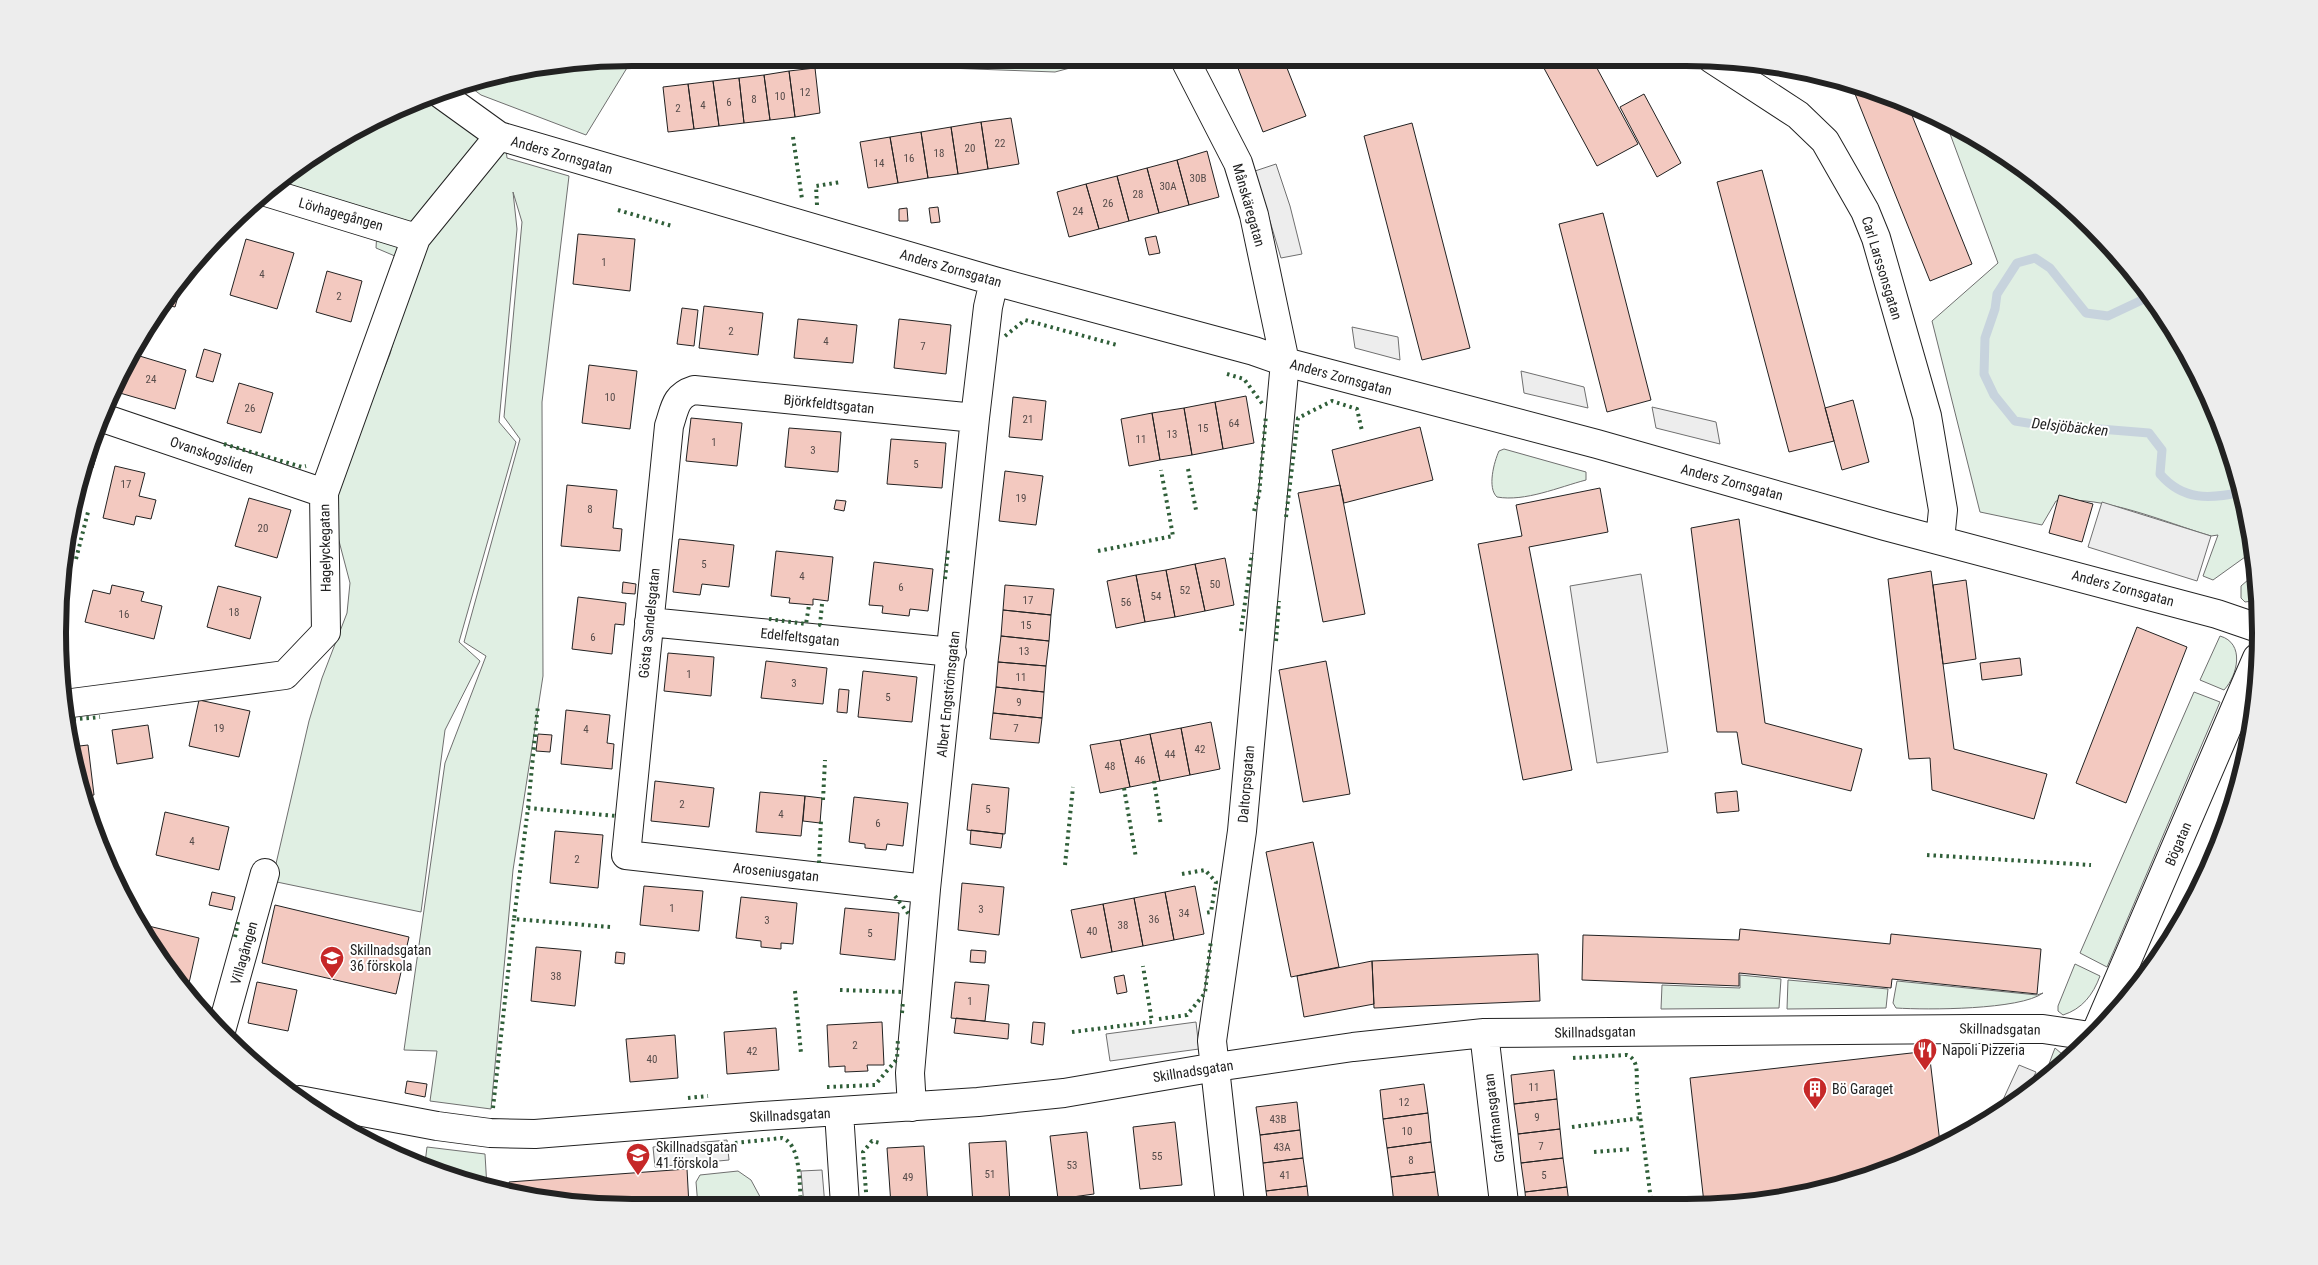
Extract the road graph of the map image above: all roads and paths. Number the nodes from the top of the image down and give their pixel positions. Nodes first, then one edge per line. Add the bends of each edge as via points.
1 (1188, 66) edge
2 (1725, 67) edge
3 (446, 98) edge
4 (500, 136) junction
5 (274, 194) edge
6 (416, 238) junction
7 (994, 281) junction
8 (1285, 362) junction
9 (683, 394) joint
10 (975, 418) junction
11 (108, 420) edge
12 (324, 493) junction
13 (1940, 540) junction
14 (649, 622) junction
15 (2252, 626) edge
16 (952, 652) junction
17 (2251, 673) edge
18 (71, 703) edge
19 (626, 855) joint
20 (265, 874) dead end
21 (926, 889) junction
22 (2103, 1014) edge
23 (223, 1023) edge
24 (2090, 1029) edge
25 (1484, 1033) junction
26 (1216, 1067) junction
27 (319, 1104) edge
28 (912, 1107) junction
29 (839, 1112) junction
30 (845, 1199) edge
31 (1229, 1199) edge
32 (1504, 1199) edge

1 - 8 street, Månskäregatan via 1238,163 1254,215
2 - 13 street, Carl Larssonsgatan via 1798,115 1826,141 1865,211 1876,238 1927,416 1943,510
3 - 4 street, Anders Zornsgatan
4 - 6 street, Hagelyckegatan
4 - 7 street, Anders Zornsgatan
5 - 6 street, Lövhagegången
6 - 12 street, Hagelyckegatan
7 - 8 street, Anders Zornsgatan
7 - 10 street, Albert Engströmsgatan via 988,306
8 - 13 street, Anders Zornsgatan via 1597,444
8 - 26 street, Daltorpsgatan via 1242,830 1212,1041
9 - 10 street, Björkfeldtsgatan via 694,390
9 - 14 street, Gösta Sandelsgatan via 669,426
10 - 16 street, Albert Engströmsgatan
11 - 12 street, Ovanskogsliden
12 - 18 street, Hagelyckegatan via 326,632 285,675
13 - 15 street, Anders Zornsgatan
14 - 16 street, Edelfeltsgatan
14 - 19 street, Gösta Sandelsgatan
16 - 21 street, Albert Engströmsgatan
17 - 22 street, Bögatan
19 - 21 street, Aroseniusgatan
20 - 23 street, Villagången
21 - 28 street, Albert Engströmsgatan via 910,1073
24 - 25 street, Skillnadsgatan
25 - 26 street, Skillnadsgatan
25 - 32 street, Graffmansgatan
26 - 28 street, Skillnadsgatan via 1064,1093
26 - 31 street, Daltorpsgatan
27 - 29 street, Skillnadsgatan via 437,1126 490,1133 534,1134
28 - 29 street, Skillnadsgatan
29 - 30 street

